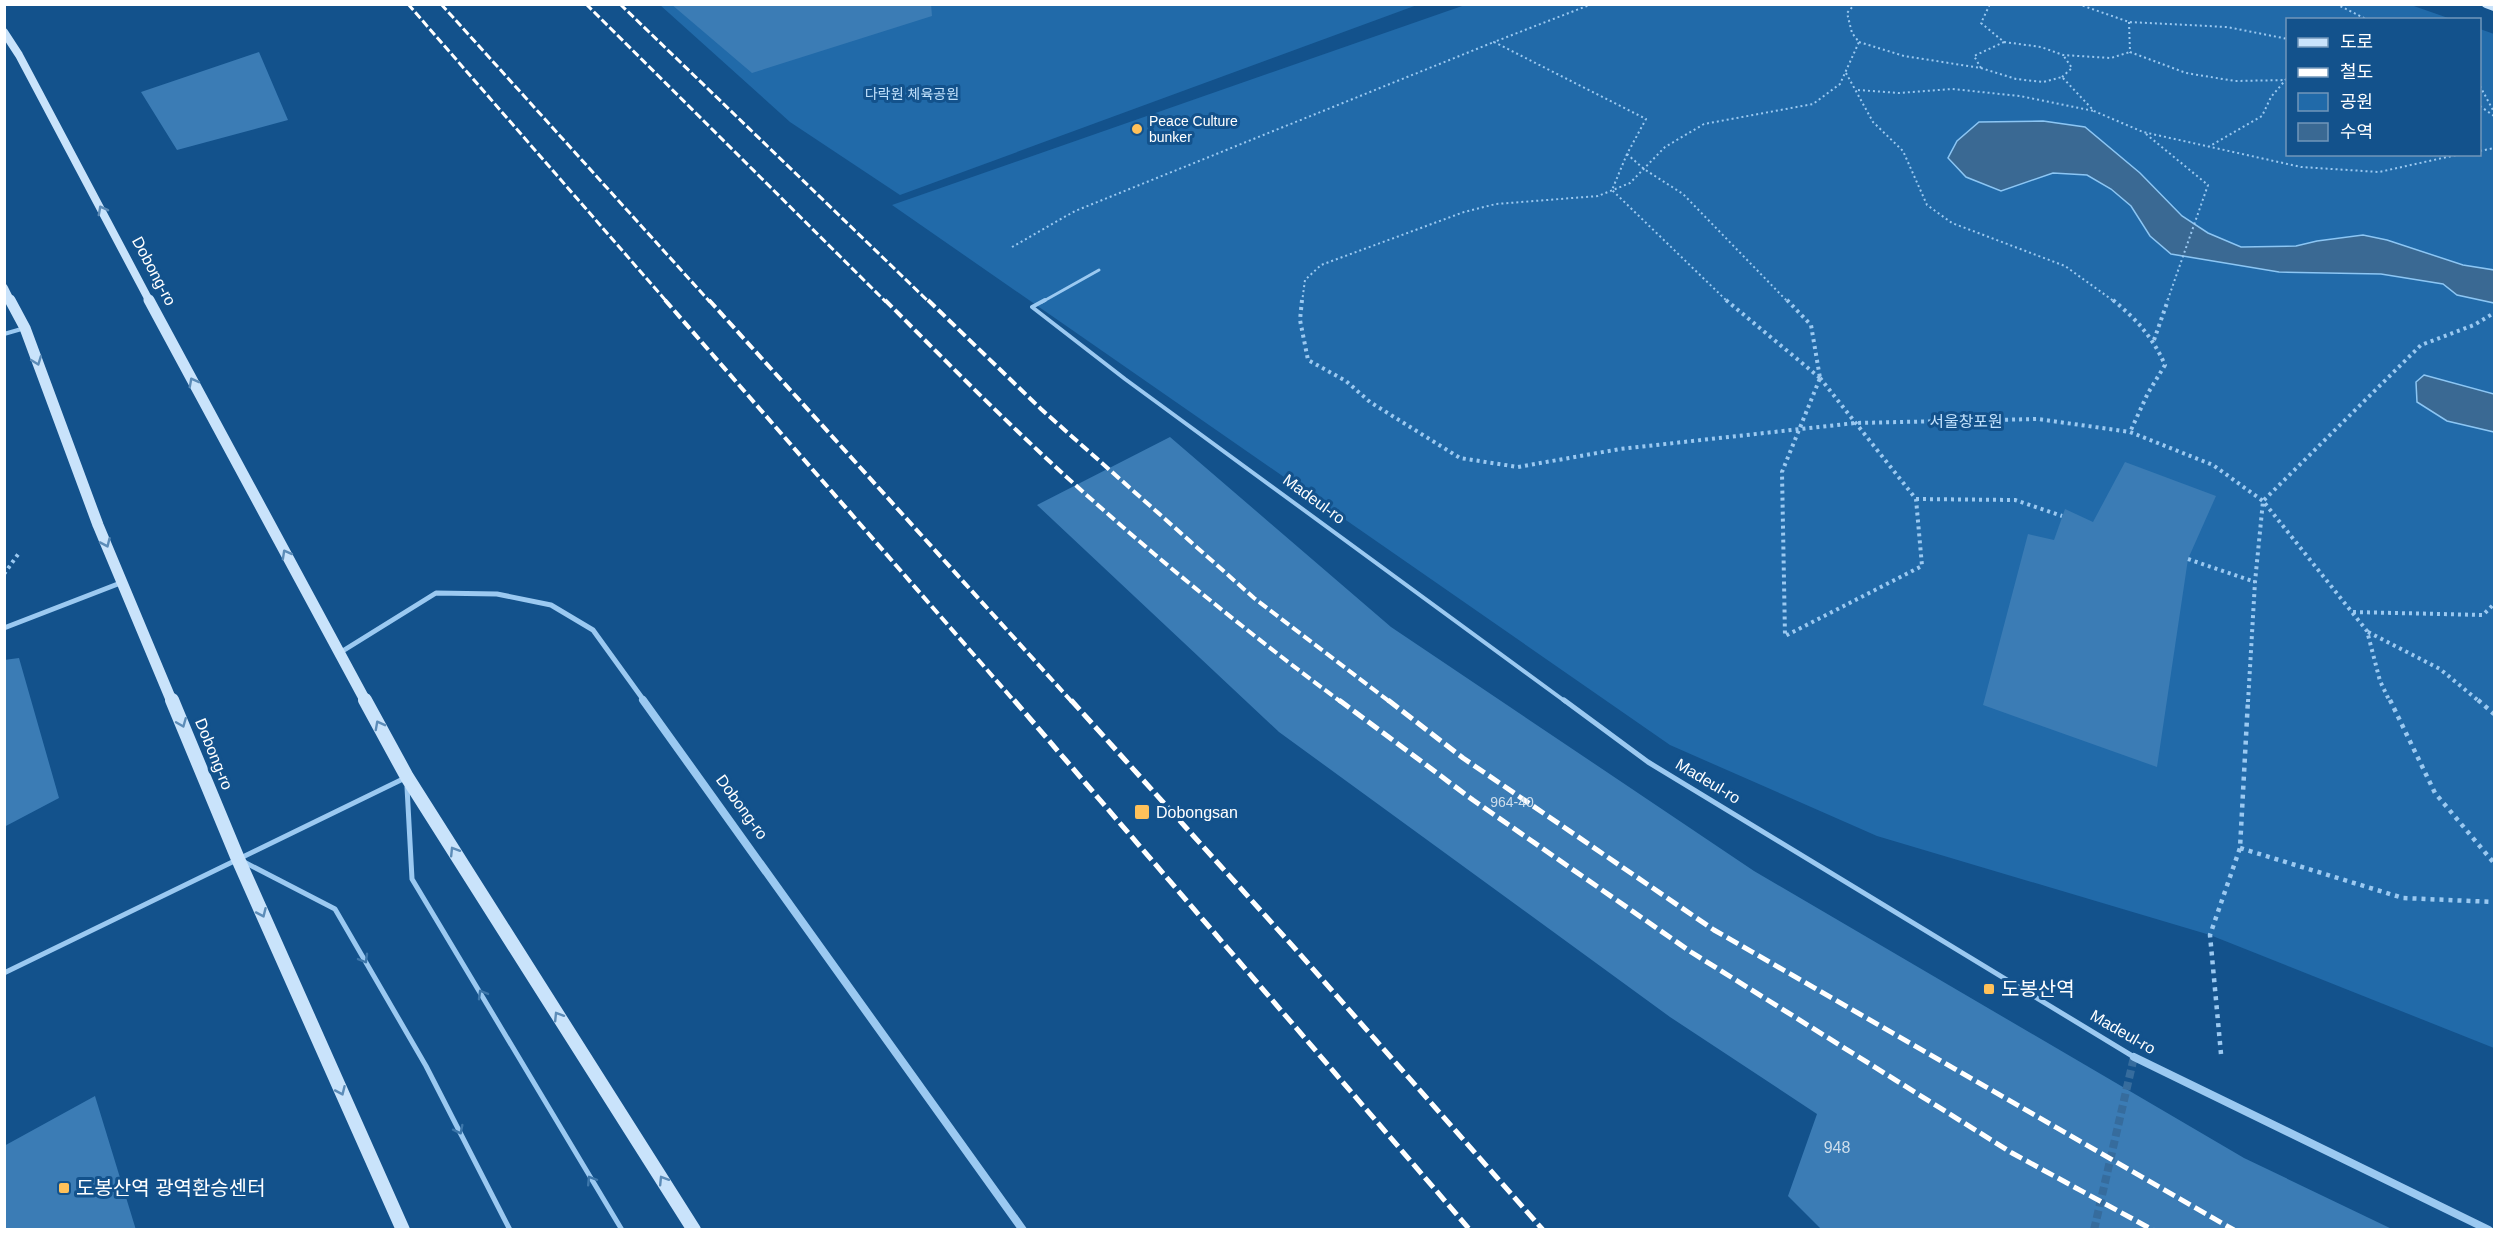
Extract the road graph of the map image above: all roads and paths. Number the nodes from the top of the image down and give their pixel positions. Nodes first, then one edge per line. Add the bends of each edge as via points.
1 (1592, 4) edge
2 (1855, 4) edge
3 (1990, 4) edge
4 (2078, 4) edge
5 (2337, 4) edge
6 (2486, 4) edge
7 (2494, 8) edge
8 (2364, 18) edge
9 (2129, 22) junction
10 (4, 32) edge
11 (2286, 39) edge
12 (1494, 42) junction
13 (1859, 42) junction
14 (2004, 42) junction
15 (2130, 52) junction
16 (2063, 55) junction
17 (1981, 68) junction
18 (1846, 72) junction
19 (2062, 77) junction
20 (2286, 79) edge
21 (2481, 88) edge
22 (1857, 90) junction
23 (2094, 111) junction
24 (2494, 114) edge
25 (2144, 132) junction
26 (2208, 147) junction
27 (1627, 154) junction
28 (2452, 156) edge
29 (1644, 169) junction
30 (1612, 190) junction
31 (1012, 247) dead end
32 (1099, 270) dead end
33 (4, 288) edge
34 (2494, 313) edge
35 (2474, 325) joint
36 (25, 328) junction
37 (4, 334) edge
38 (2154, 340) junction
39 (1820, 378) junction
40 (1855, 423) junction
41 (1798, 428) junction
42 (2130, 432) junction
43 (1916, 499) junction
44 (2264, 501) junction
45 (2062, 516) dead end
46 (19, 553) dead end
47 (2188, 559) dead end
48 (4, 573) edge
49 (123, 582) junction
50 (2255, 582) junction
51 (2494, 604) edge
52 (2352, 612) junction
53 (4, 628) edge
54 (2367, 631) junction
55 (341, 652) junction
56 (2494, 714) edge
57 (407, 777) junction
58 (2240, 848) junction
59 (238, 860) junction
60 (2494, 863) edge
61 (2494, 902) edge
62 (4, 973) edge
63 (2134, 1057) joint
64 (2225, 1102) junction
65 (403, 1230) edge
66 (510, 1230) edge
67 (622, 1230) edge
68 (694, 1230) edge
69 (1023, 1230) edge
70 (2489, 1230) edge

1 - 12 path
2 - 13 path via 1847,12 1852,33
3 - 14 path via 1981,23
4 - 9 path
5 - 8 path
6 - 7 main road
9 - 11 path via 2227,27
9 - 15 path
55 -> 10 main road, Dobong-ro
12 - 27 path via 1646,119
12 - 31 path via 1075,212
13 - 17 path via 1904,56
13 - 18 path
14 - 16 path via 2041,47
14 - 17 path via 1974,56
15 - 16 path via 2111,58
15 - 20 path via 2186,73 2235,81
16 - 19 path via 2072,68
17 - 19 path via 2016,79 2043,82
18 - 22 path
18 - 29 path via 1840,84 1813,104 1704,124 1665,147
19 - 23 path
20 - 26 path via 2262,116
21 - 24 path
22 - 23 path via 1899,93 1952,89 2020,96
22 - 38 path via 1873,122 1904,151 1927,205 1952,223 2065,266 2129,313
23 - 25 path
25 - 26 path
25 - 38 path via 2208,185
26 - 28 path via 2301,167 2379,172
27 - 29 path
27 - 30 path
29 - 30 path via 1630,183
29 - 39 path via 1683,194 1811,325
30 - 39 path via 1729,303
30 - 41 path via 1598,196 1496,204 1464,212 1321,265 1305,280 1300,320 1308,360 1460,458 1518,467 1620,449
32 - 63 lane, Madeul-ro via 1032,306 1125,380 1648,762
33 - 36 main road, Dobong-ro
34 - 35 path
35 - 44 path via 2421,345
36 - 37 lane
36 -> 49 main road, Dobong-ro
38 - 42 path via 2165,365
39 - 40 path
39 - 41 path
40 - 41 path
40 - 42 path via 2038,419
40 - 43 path
41 - 43 path via 1782,472 1785,636 1922,567
42 - 44 path via 2213,465
43 - 45 path via 2015,500
44 - 50 path
44 - 52 path
46 - 48 path
47 - 50 path
49 - 53 street
49 -> 59 main road, Dobong-ro
50 - 58 path
51 - 52 path via 2483,615
52 - 54 path
54 - 56 path via 2440,669
54 - 60 path via 2380,681 2435,793
57 -> 55 main road, Dobong-ro
55 - 69 street, Dobong-ro via 436,593 497,594 551,605 592,630
57 - 59 lane
67 -> 57 lane via 412,879
68 -> 57 main road, Dobong-ro
58 - 61 path via 2403,898
58 - 64 path via 2210,935
59 - 62 lane
59 -> 65 main road, Dobong-ro
59 -> 66 lane via 335,909 426,1066
63 - 64 street, Madeul-ro
64 - 70 street, Madeul-ro

